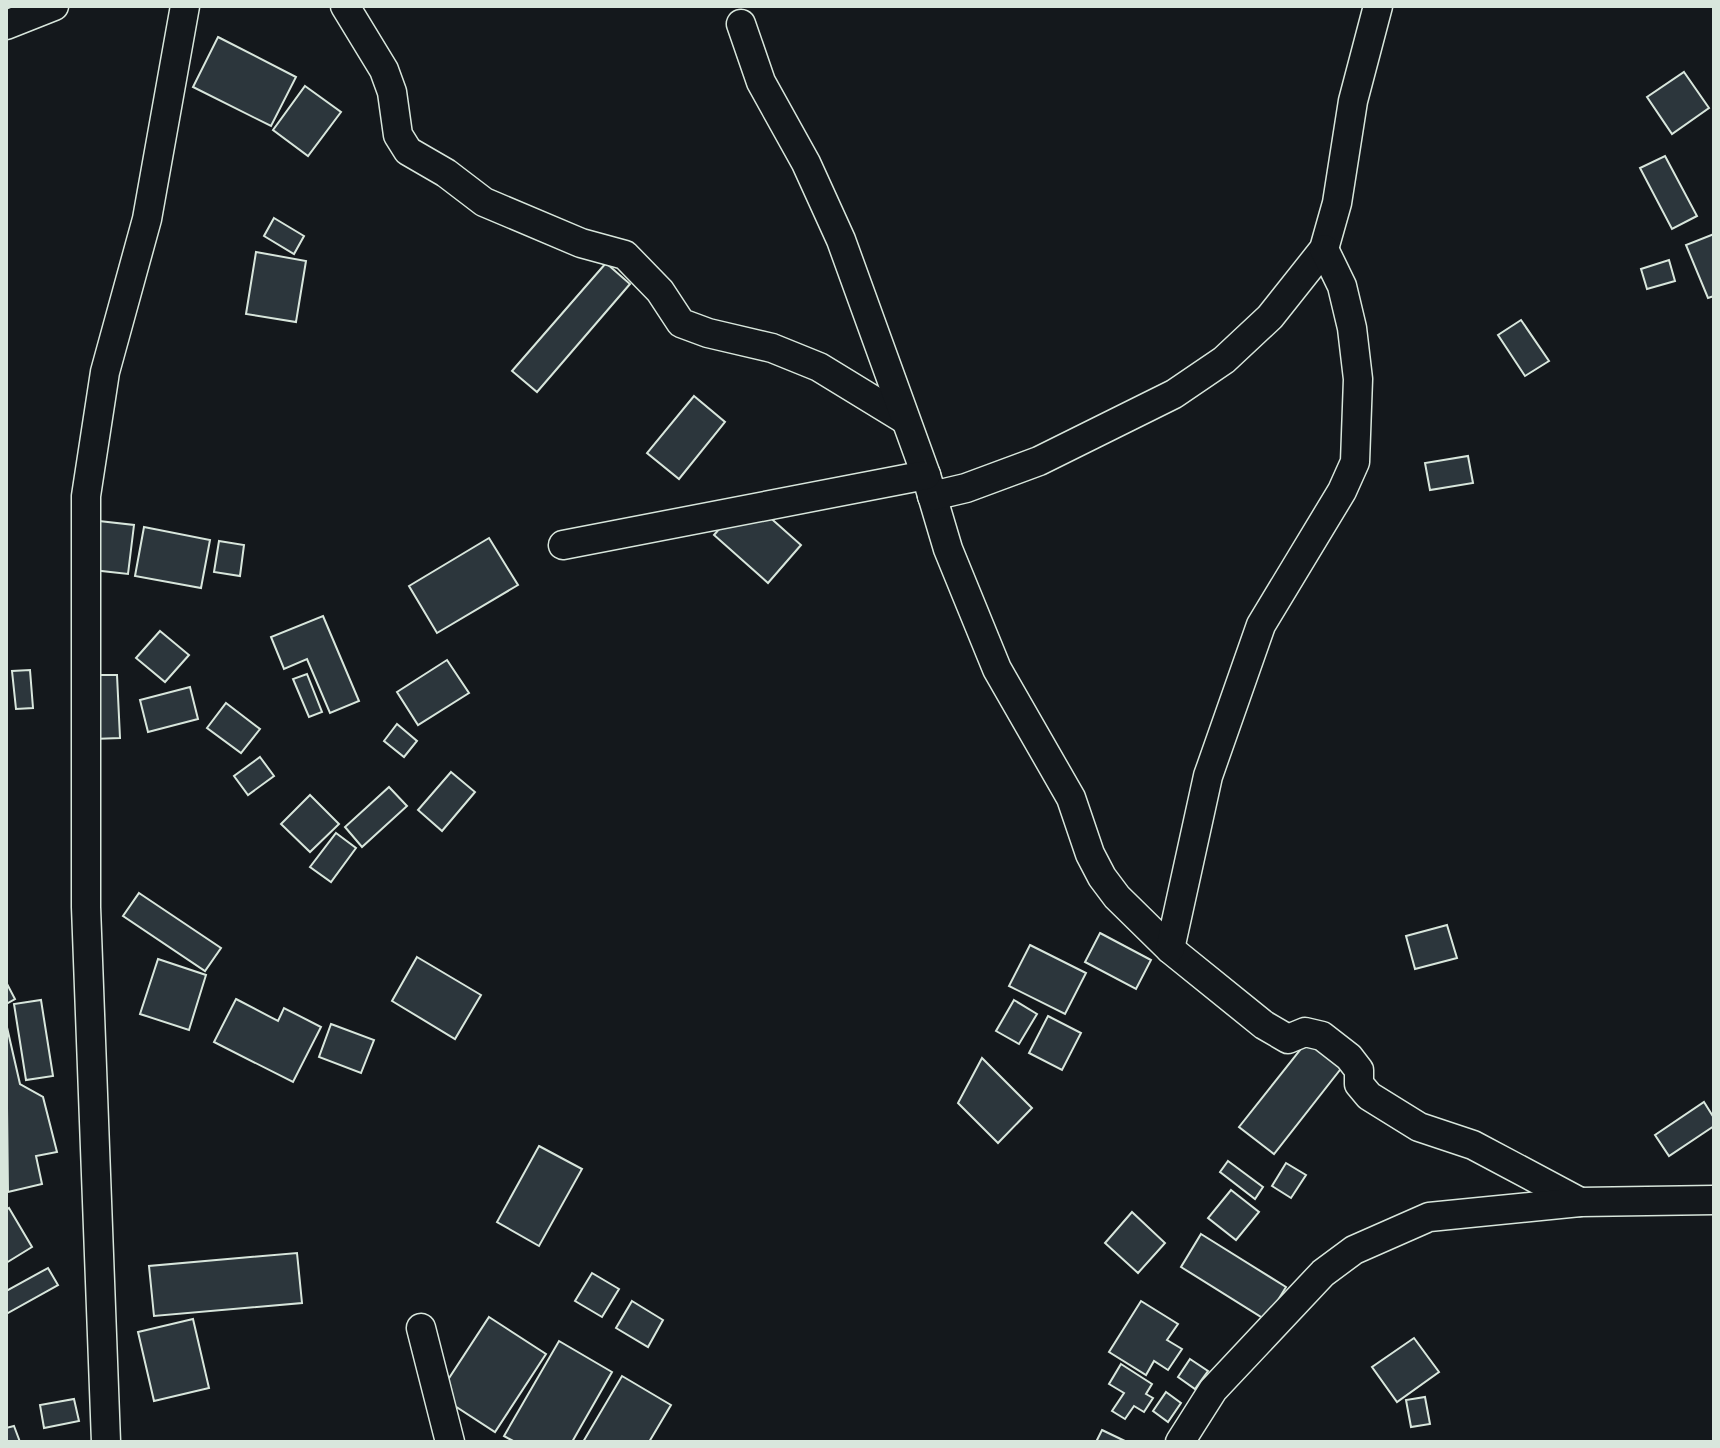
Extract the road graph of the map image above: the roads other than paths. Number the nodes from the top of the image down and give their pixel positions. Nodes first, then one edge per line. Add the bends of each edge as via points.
1 (54, 6) edge
2 (185, 6) edge
3 (345, 6) edge
4 (1378, 6) edge
5 (741, 24) dead end
6 (6, 25) edge
7 (1324, 249) junction
8 (904, 419) junction
9 (929, 486) junction
10 (563, 545) dead end
11 (1170, 949) junction
12 (1714, 1200) edge
13 (1580, 1202) junction
14 (421, 1328) dead end
15 (106, 1442) edge
16 (450, 1442) edge
17 (1180, 1442) edge

1 - 6 street
2 - 15 street via 147,219 105,372 86,496 86,907
3 - 8 street via 384,70 398,135 408,151 484,202 581,243 625,255 660,291 681,323 819,367
4 - 7 street
5 - 8 street via 761,82 841,240
7 - 9 street via 1270,317 1224,360 1174,394 1039,461 966,488
7 - 11 street via 1342,286 1352,328 1358,379 1355,462 1261,625 1208,776
8 - 9 street
9 - 10 street
9 - 11 street via 948,549 997,669 1071,798 1090,854 1117,897
11 - 13 street via 1288,1039 1305,1032 1322,1036 1349,1057 1369,1096 1419,1127 1473,1145
12 - 13 street
13 - 17 street via 1429,1217 1354,1250 1323,1273 1213,1390
14 - 16 street

